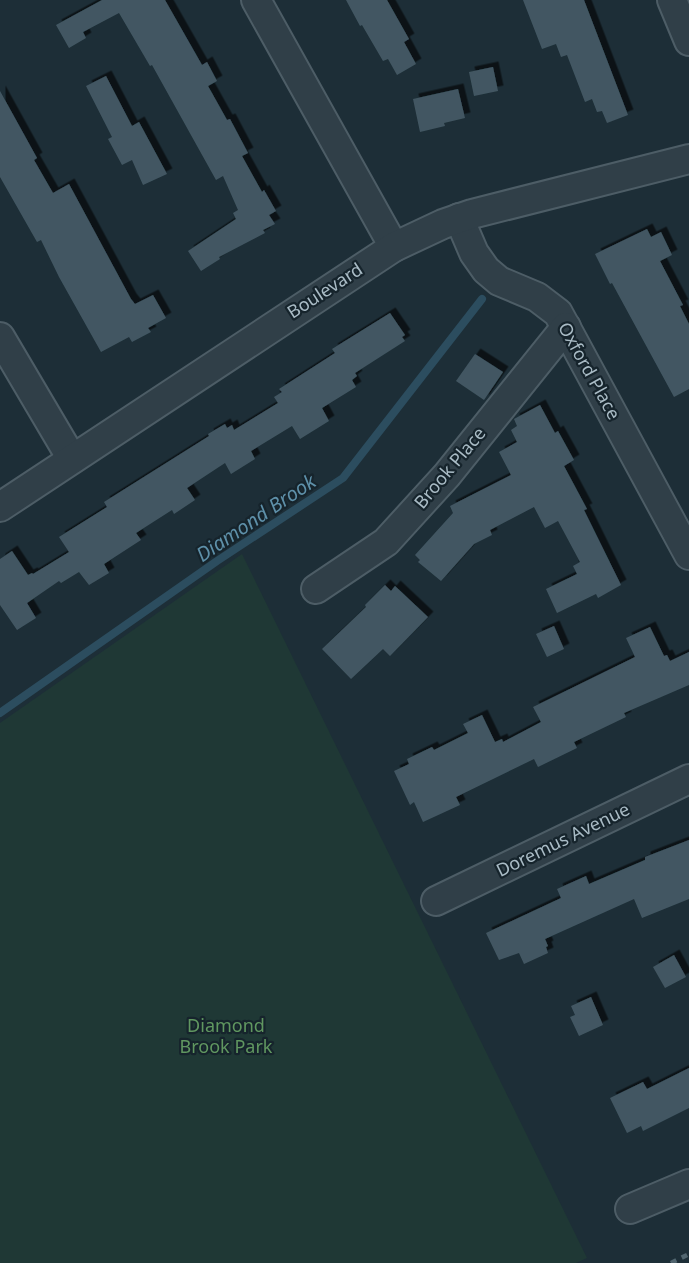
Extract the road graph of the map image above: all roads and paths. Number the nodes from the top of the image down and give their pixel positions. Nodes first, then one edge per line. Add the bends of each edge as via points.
1 (256, 0) edge
2 (672, 0) edge
3 (689, 41) edge
4 (689, 159) edge
5 (459, 218) junction
6 (394, 247) junction
7 (566, 327) junction
8 (0, 337) edge
9 (72, 459) junction
10 (0, 507) edge
11 (689, 555) edge
12 (316, 589) dead end
13 (689, 779) edge
14 (436, 901) dead end
15 (689, 1184) edge
16 (630, 1209) dead end

1 - 6 street
2 - 3 street
4 - 5 street, Boulevard
5 - 6 street, Boulevard
5 - 7 street, Oxford Place via 486,270 499,281 537,297 558,313
6 - 9 street, Boulevard
7 - 11 street, Oxford Place
7 - 12 street, Brook Place via 447,475 386,542
8 - 9 street
9 - 10 street, Boulevard
13 - 14 street, Doremus Avenue
15 - 16 street

